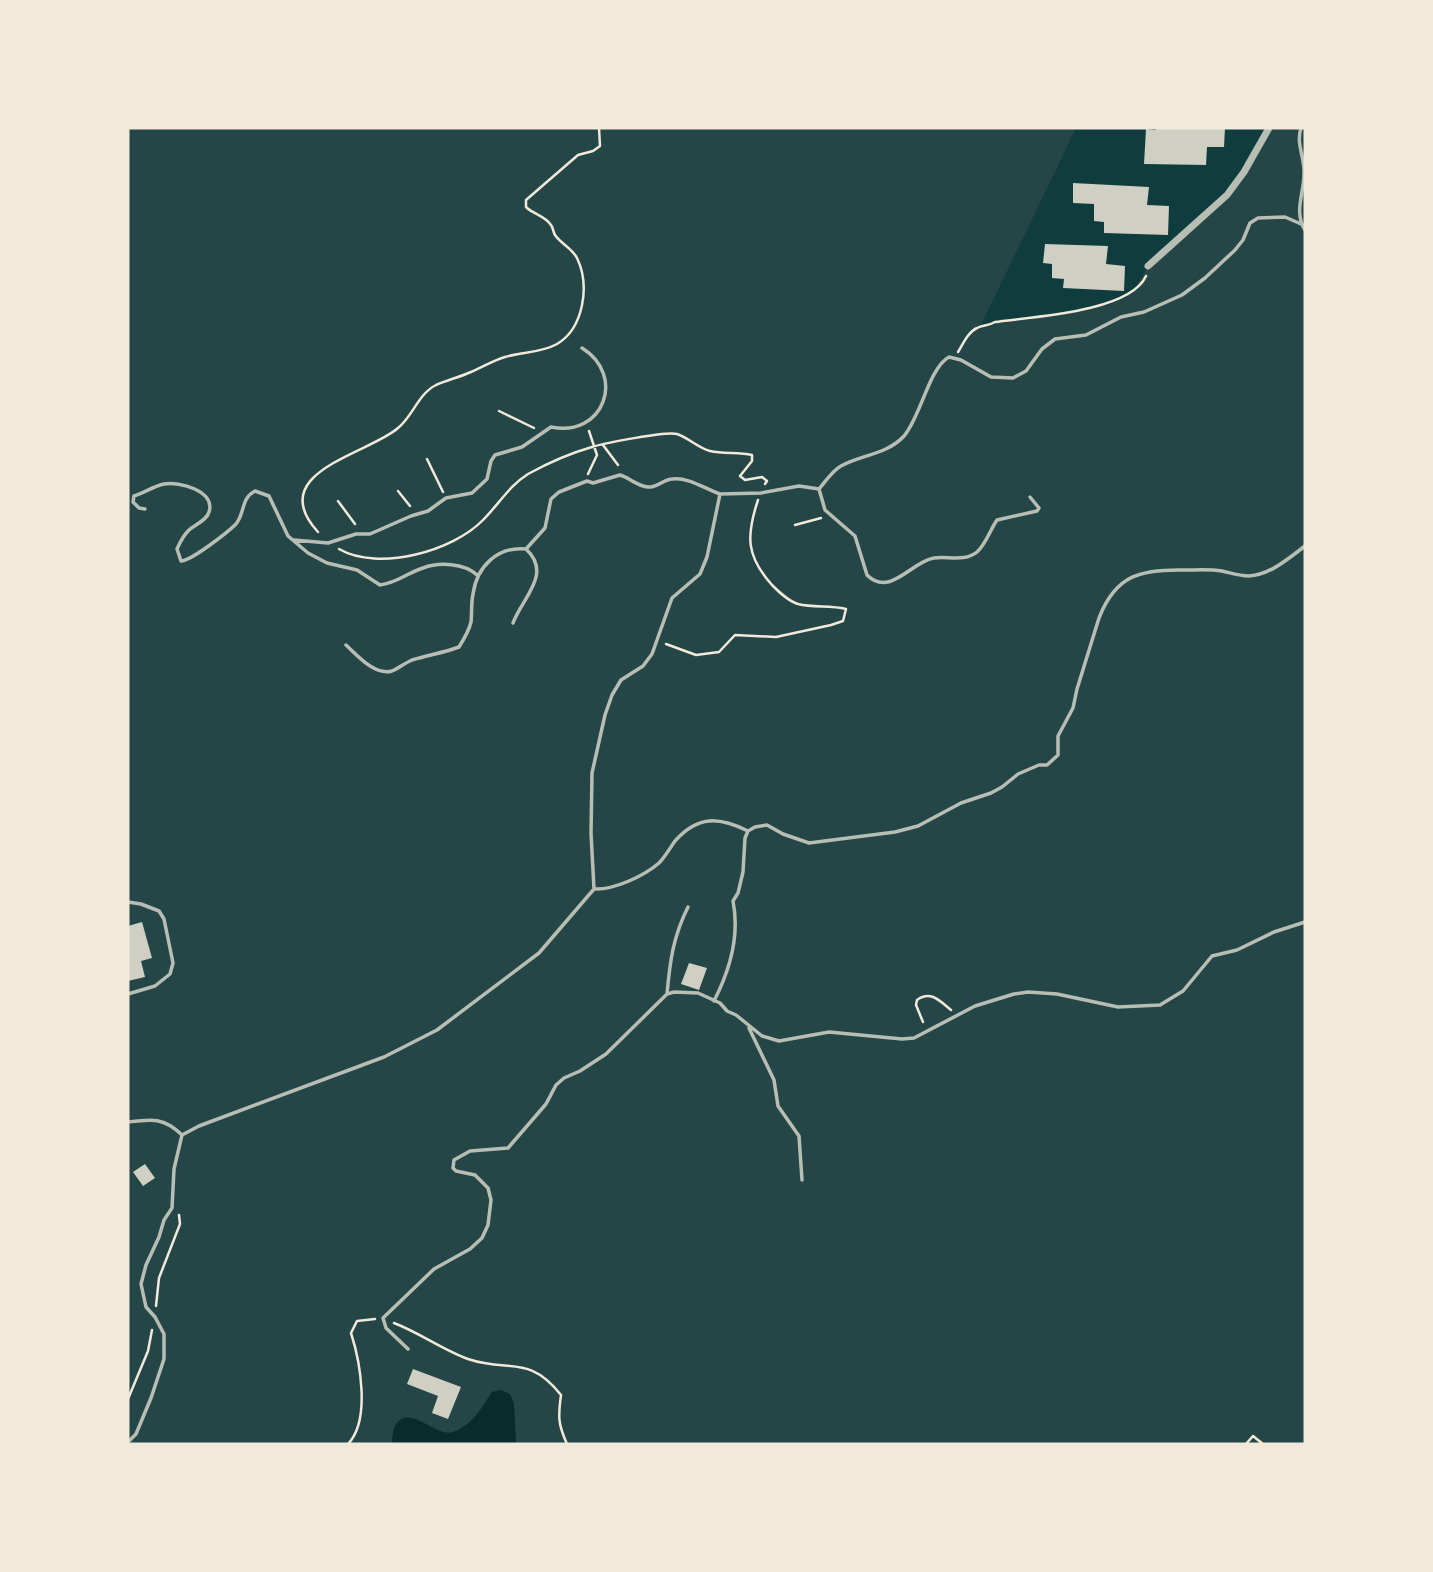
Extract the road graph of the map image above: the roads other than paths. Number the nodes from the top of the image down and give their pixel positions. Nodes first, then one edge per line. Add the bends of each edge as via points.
1 (1269, 128) edge
2 (1301, 128) edge
3 (1301, 224) junction
4 (1305, 230) edge
5 (1148, 266) road end
6 (582, 348) dead end
7 (819, 489) junction
8 (720, 494) junction
9 (1030, 497) dead end
10 (145, 509) dead end
11 (294, 540) junction
12 (1305, 547) edge
13 (526, 549) junction
14 (477, 575) junction
15 (513, 623) dead end
16 (346, 645) dead end
17 (748, 831) junction
18 (594, 889) junction
19 (128, 902) edge
20 (688, 906) dead end
21 (1305, 922) edge
22 (128, 994) edge
23 (667, 995) junction
24 (714, 1001) junction
25 (748, 1026) junction
26 (128, 1122) edge
27 (182, 1135) junction
28 (802, 1180) dead end
29 (408, 1349) dead end
30 (128, 1442) edge

1 - 5 street via 1227,194
2 - 3 lane
3 - 4 lane
3 - 7 lane via 1285,217 1258,218 1250,223 1235,250 1182,295 1086,335 1049,342 1026,371 1013,378 991,377 954,357 945,359 900,440 843,465
6 - 11 lane via 598,361 607,390 597,413 586,424 551,428 522,447 495,455 487,479 472,493 446,498 434,508 370,534 328,543
7 - 8 lane via 799,486
7 - 9 lane via 825,510 855,536 867,575 888,582 933,558 971,556 998,520 1040,508
8 - 13 lane via 674,478 652,487 620,475 587,481 551,499 545,528
8 - 18 lane via 700,574 673,598 652,654 621,680 605,715 592,773
10 - 11 lane via 135,506 134,496 167,483 207,497 208,515 188,531 177,549 181,561 193,558 236,523 244,501 254,491 270,496 280,522
11 - 14 lane via 315,558 357,570 380,585 430,566 464,566
12 - 17 lane via 1256,575 1153,569 1118,587 1103,606 1073,708 1058,736 1058,755 1047,765 1018,774 1002,788 918,826 895,831 809,843 767,825
13 - 14 lane via 498,554
13 - 15 lane via 535,559 536,584
14 - 16 lane via 471,621 459,647 383,672
17 - 18 lane via 727,821 695,824 659,863 608,889
17 - 24 lane via 743,872 733,901 735,941
18 - 27 lane via 539,953 436,1030 384,1057
19 - 22 lane via 159,911 173,963 170,974 155,986
20 - 23 lane via 667,970
21 - 25 lane via 1212,956 1183,991 1160,1005 1118,1007 1028,992 993,999 914,1038 902,1039 829,1032 779,1041
23 - 24 lane via 698,993
23 - 29 lane via 606,1054 556,1085 547,1104 508,1147 474,1150 454,1160 456,1171 475,1175 488,1188 485,1232 470,1249 425,1277 383,1318 386,1328
24 - 25 lane
25 - 28 lane via 774,1080 778,1105 799,1136
26 - 27 lane via 152,1118 173,1125
27 - 30 lane via 172,1208 141,1284 146,1307 164,1334 164,1359 136,1434

